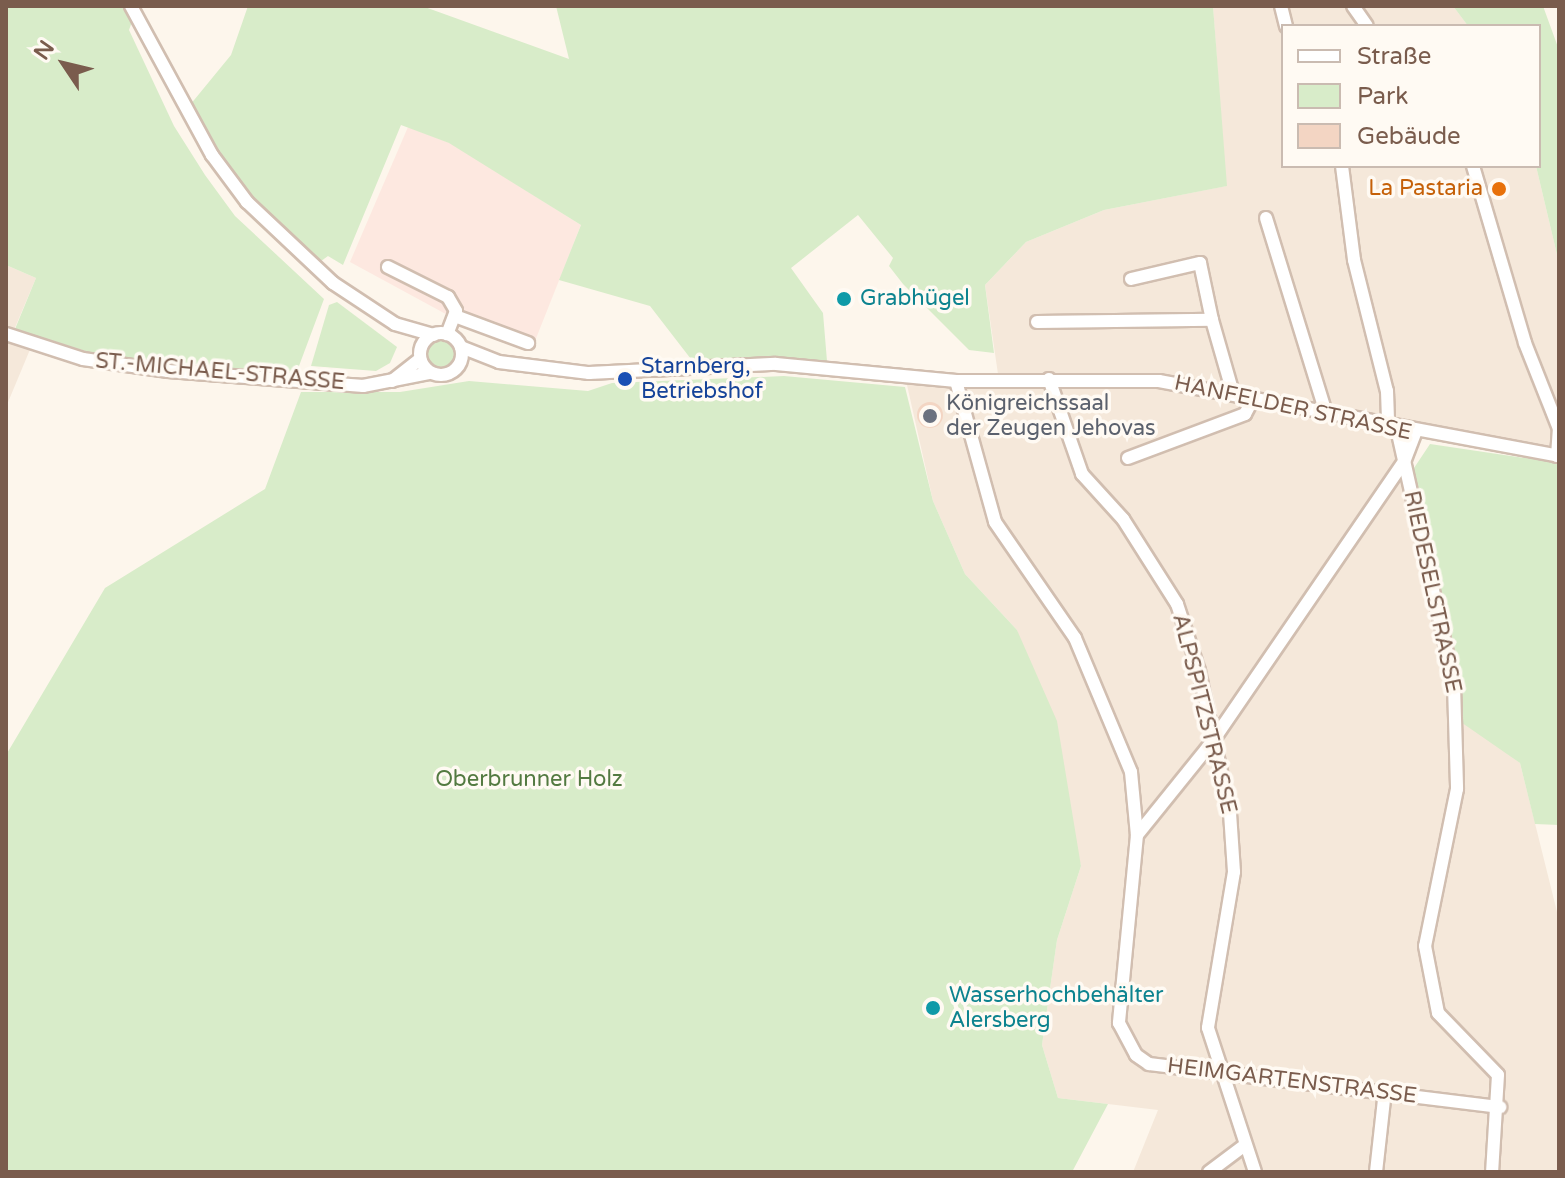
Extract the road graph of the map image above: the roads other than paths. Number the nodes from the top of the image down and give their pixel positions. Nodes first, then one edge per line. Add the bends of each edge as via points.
1 (131, 6) edge
2 (1353, 6) edge
3 (1366, 24) edge
4 (1342, 168) edge
5 (1474, 168) edge
6 (1266, 218) dead end
7 (388, 267) dead end
8 (1131, 279) dead end
9 (455, 316) junction
10 (1212, 320) junction
11 (1037, 322) dead end
12 (395, 324) junction
13 (6, 334) edge
14 (447, 334) junction
15 (433, 335) junction
16 (528, 343) dead end
17 (461, 347) junction
18 (420, 356) junction
19 (499, 362) junction
20 (459, 366) junction
21 (429, 373) junction
22 (1049, 379) junction
23 (956, 381) junction
24 (389, 382) junction
25 (1233, 393) junction
26 (1254, 397) junction
27 (1326, 413) junction
28 (1392, 428) junction
29 (1559, 429) edge
30 (1415, 434) junction
31 (1558, 456) edge
32 (1128, 458) dead end
33 (1404, 462) junction
34 (1212, 742) junction
35 (1137, 835) junction
36 (1222, 1074) junction
37 (1385, 1091) junction
38 (1500, 1107) junction
39 (1245, 1145) junction
40 (1209, 1172) edge
41 (1255, 1172) edge
42 (1376, 1172) edge
43 (1492, 1172) edge

1 - 12 street via 212,155 247,202 286,243
2 - 3 street
4 - 28 street, RIEDESELSTRASSE via 1354,260
5 - 29 street via 1525,343
6 - 27 street
7 - 9 street via 448,297
8 - 10 street via 1200,263
9 - 14 street
9 - 16 street
10 - 11 street
10 - 25 street
12 - 15 street
12 - 18 street
13 - 24 street, ST.-MICHAEL-STRASSE via 83,359 168,371
14 - 15 street
14 - 17 street
15 - 18 street
17 - 19 street, HANFELDER STRASSE
17 - 20 street
18 - 21 street
18 - 24 street
19 - 20 street, HANFELDER STRASSE
19 - 23 street, HANFELDER STRASSE via 637,374 776,364
20 - 21 street via 446,375
21 - 24 street, ST.-MICHAEL-STRASSE
22 - 23 street, HANFELDER STRASSE
22 - 25 street, HANFELDER STRASSE via 1125,378
22 - 34 street, ALPSPITZSTRASSE via 1082,474 1123,519 1177,604
23 - 35 street, HEIMGARTENSTRASSE via 995,522 1075,638 1119,734 1131,772
25 - 26 street, HANFELDER STRASSE
26 - 27 street, HANFELDER STRASSE
26 - 32 street via 1245,414
27 - 28 street, HANFELDER STRASSE
28 - 30 street, HANFELDER STRASSE
28 - 33 street, RIEDESELSTRASSE
29 - 31 street
30 - 31 street, HANFELDER STRASSE
30 - 33 street
33 - 34 street
33 - 38 street, RIEDESELSTRASSE via 1454,685 1457,789 1426,928 1430,978 1438,1013 1451,1032 1498,1075
34 - 35 street
34 - 36 street, ALPSPITZSTRASSE via 1230,813 1234,872 1208,1028
35 - 36 street, HEIMGARTENSTRASSE via 1119,984 1124,1037 1149,1064
36 - 37 street, HEIMGARTENSTRASSE
36 - 39 street, ALPSPITZSTRASSE
37 - 38 street, HEIMGARTENSTRASSE
37 - 42 street
38 - 43 street, RIEDESELSTRASSE
39 - 40 street
39 - 41 street, ALPSPITZSTRASSE

